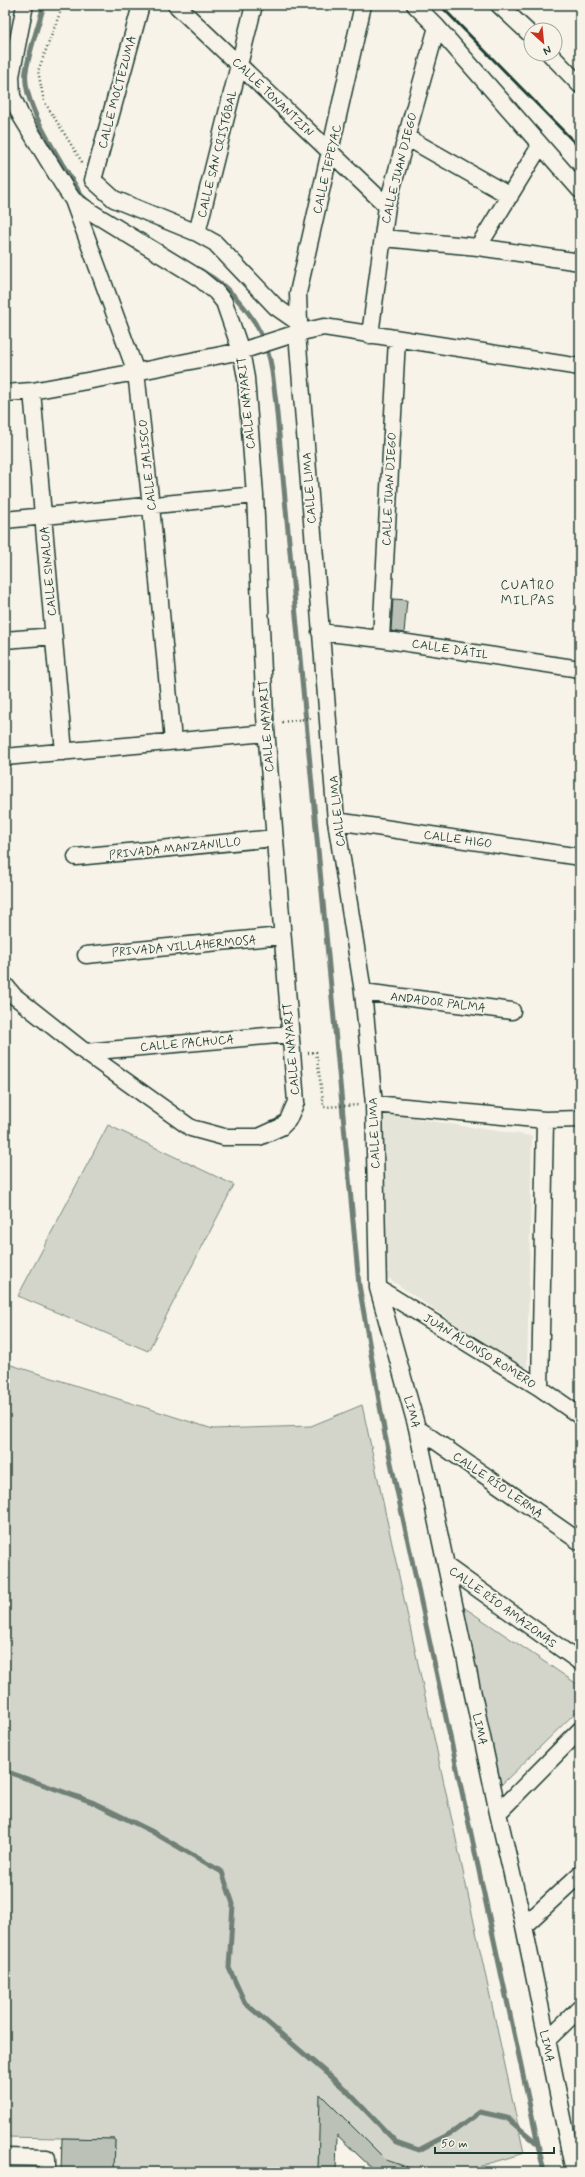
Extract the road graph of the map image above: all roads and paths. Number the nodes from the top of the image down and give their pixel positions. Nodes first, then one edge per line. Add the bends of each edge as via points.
1 (25, 5) edge
2 (63, 5) edge
3 (141, 5) edge
4 (176, 5) edge
5 (254, 5) edge
6 (363, 5) edge
7 (415, 5) edge
8 (499, 5) edge
9 (437, 27) junction
10 (523, 28) edge
11 (558, 62) edge
12 (239, 65) junction
13 (580, 85) edge
14 (406, 137) junction
15 (540, 146) junction
16 (331, 153) junction
17 (93, 180) junction
18 (580, 190) edge
19 (510, 196) junction
20 (73, 200) junction
21 (387, 206) junction
22 (197, 233) junction
23 (383, 238) junction
24 (478, 247) junction
25 (580, 262) edge
26 (298, 328) junction
27 (370, 335) junction
28 (397, 339) junction
29 (245, 350) junction
30 (580, 367) edge
31 (136, 372) junction
32 (32, 391) junction
33 (5, 393) edge
34 (255, 495) junction
35 (151, 506) junction
36 (43, 517) junction
37 (5, 520) edge
38 (320, 632) junction
39 (54, 636) junction
40 (381, 639) junction
41 (5, 640) edge
42 (580, 669) edge
43 (328, 716) junction
44 (266, 729) junction
45 (173, 741) junction
46 (64, 752) junction
47 (5, 757) edge
48 (336, 821) junction
49 (275, 838) junction
50 (76, 857) dead end
51 (580, 857) edge
52 (281, 936) junction
53 (86, 955) dead end
54 (5, 985) edge
55 (363, 992) junction
56 (512, 1011) dead end
57 (289, 1034) junction
58 (85, 1052) junction
59 (291, 1055) junction
60 (374, 1104) junction
61 (580, 1119) edge
62 (545, 1120) junction
63 (378, 1288) junction
64 (540, 1388) junction
65 (580, 1416) edge
66 (417, 1428) junction
67 (580, 1542) edge
68 (446, 1566) junction
69 (580, 1662) edge
70 (580, 1730) edge
71 (498, 1813) junction
72 (580, 1874) edge
73 (524, 1926) junction
74 (580, 2008) edge
75 (546, 2041) junction
76 (5, 2157) edge
77 (575, 2158) edge
78 (47, 2172) edge

1 - 20 street, CALLE JALISCO via 11,76 12,96 21,116
2 - 17 path via 38,71 44,101
3 - 17 street, CALLE MOCTEZUMA
4 - 12 street, CALLE TONANTZIN
5 - 12 street, CALLE SAN CRISTÓBAL
6 - 16 street, CALLE TEPEYAC
7 - 9 street
8 - 10 street
9 - 14 street, CALLE JUAN DIEGO
9 - 15 street
11 - 13 street
12 - 16 street, CALLE TONANTZIN
12 - 22 street, CALLE SAN CRISTÓBAL
14 - 19 street
14 - 21 street, CALLE JUAN DIEGO
15 - 18 street
15 - 19 street
16 - 21 street, CALLE TONANTZIN
16 - 26 street, CALLE TEPEYAC via 298,293
17 - 22 street via 114,199
19 - 24 street
20 - 29 street, CALLE NAYARIT via 200,278 224,302
20 - 31 street, CALLE JALISCO
21 - 23 street, CALLE JUAN DIEGO
22 - 26 street via 215,243
23 - 24 street
23 - 27 street, CALLE JUAN DIEGO
24 - 25 street
26 - 27 street via 324,327
26 - 29 street via 280,340
26 - 38 street, CALLE LIMA
27 - 28 street
28 - 30 street
28 - 40 street, CALLE JUAN DIEGO
29 - 31 street
29 - 34 street, CALLE NAYARIT
31 - 32 street
31 - 35 street, CALLE JALISCO
32 - 33 street
32 - 36 street, CALLE SINALOA
34 - 35 street
34 - 44 street, CALLE NAYARIT
35 - 36 street
35 - 45 street, CALLE JALISCO
36 - 37 street
36 - 39 street, CALLE SINALOA
38 - 40 street, CALLE DÁTIL
38 - 43 street, CALLE LIMA
39 - 41 street
39 - 46 street, CALLE SINALOA
40 - 42 street, CALLE DÁTIL
43 - 44 path
43 - 48 street, CALLE LIMA
44 - 45 street
44 - 49 street, CALLE NAYARIT
45 - 46 street
46 - 47 street
48 - 51 street, CALLE HIGO
48 - 55 street, CALLE LIMA
49 - 50 street, PRIVADA MANZANILLO
49 - 52 street, CALLE NAYARIT
52 - 53 street, PRIVADA VILLAHERMOSA
52 - 57 street, CALLE NAYARIT
54 - 58 street via 13,996
55 - 56 street, ANDADOR PALMA
55 - 60 street, CALLE LIMA
57 - 58 street, CALLE PACHUCA
57 - 59 street, CALLE NAYARIT
58 - 59 street, CALLE NAYARIT via 191,1128 224,1137 259,1137 288,1120 296,1102
59 - 60 path via 316,1052 324,1107
60 - 62 street
60 - 63 street, CALLE LIMA
61 - 62 street
62 - 64 street
63 - 64 street, JUAN ALONSO ROMERO
63 - 66 street, LIMA
64 - 65 street, JUAN ALONSO ROMERO
66 - 67 street, CALLE RÍO LERMA
66 - 68 street, LIMA
68 - 69 street, CALLE RÍO AMAZONAS
68 - 71 street, LIMA
70 - 71 street
71 - 73 street, LIMA
72 - 73 street
73 - 75 street, LIMA
74 - 75 street
75 - 77 street, LIMA
76 - 78 street via 47,2158

